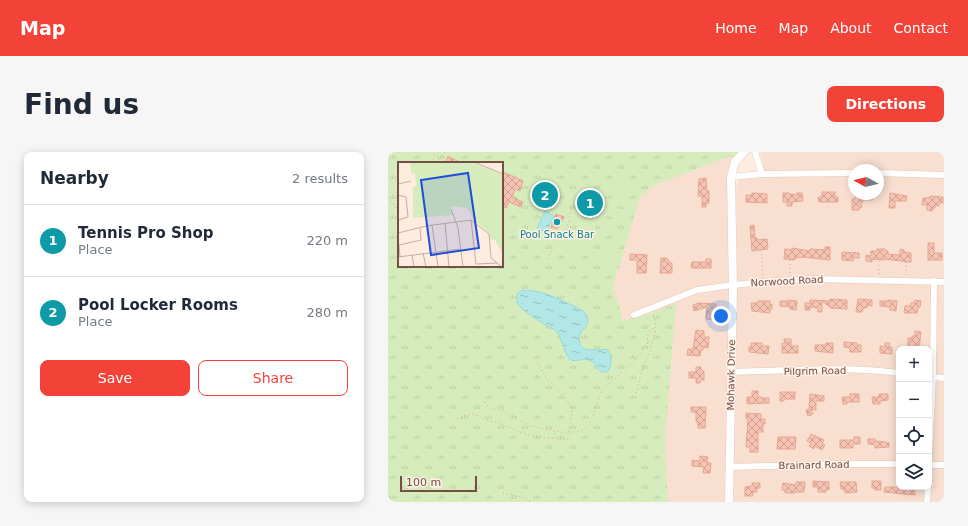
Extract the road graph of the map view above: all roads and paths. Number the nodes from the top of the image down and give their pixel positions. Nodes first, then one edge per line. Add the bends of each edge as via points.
1 (436, 152) edge
2 (445, 152) edge
3 (744, 152) edge
4 (755, 152) edge
5 (432, 162) edge
6 (439, 162) edge
7 (848, 173) edge
8 (884, 173) edge
9 (762, 174) junction
10 (944, 175) edge
11 (731, 177) junction
12 (388, 198) edge
13 (581, 206) dead end
14 (398, 210) edge
15 (760, 250) dead end
16 (547, 259) dead end
17 (790, 260) dead end
18 (879, 260) dead end
19 (906, 262) dead end
20 (790, 274) dead end
21 (879, 274) dead end
22 (906, 275) dead end
23 (763, 276) dead end
24 (934, 281) junction
25 (944, 282) edge
26 (733, 285) junction
27 (649, 310) junction
28 (634, 315) dead end
29 (655, 328) junction
30 (653, 340) junction
31 (648, 343) junction
32 (932, 346) edge
33 (537, 362) dead end
34 (731, 372) junction
35 (896, 373) edge
36 (932, 377) edge
37 (944, 378) edge
38 (931, 382) edge
39 (636, 393) dead end
40 (485, 402) dead end
41 (457, 420) dead end
42 (555, 431) junction
43 (568, 433) junction
44 (554, 438) junction
45 (929, 454) edge
46 (896, 464) edge
47 (932, 465) edge
48 (944, 466) edge
49 (729, 467) junction
50 (928, 490) edge
51 (503, 493) dead end
52 (532, 502) edge
53 (729, 502) edge
54 (927, 502) edge

1 - 5 path
2 - 6 path
3 - 11 street via 734,165
4 - 9 street
7 - 9 street
8 - 10 street
9 - 11 street
11 - 26 street, Mohawk Drive
12 - 14 path
13 - 16 path via 572,207 563,238 552,249
15 - 23 path
17 - 20 path
18 - 21 path
19 - 22 path
24 - 25 street, Norwood Road
24 - 26 street, Norwood Road via 814,279
24 - 32 street
26 - 27 street, Norwood Road via 697,290
26 - 34 street, Mohawk Drive
27 - 28 street, Norwood Road
27 - 29 path via 654,318
29 - 30 path
29 - 31 path via 648,332
30 - 31 path
30 - 39 path
31 - 43 path via 633,363 602,390 588,427 582,431
33 - 43 path via 546,378 572,407
34 - 35 street, Pilgrim Road via 880,370
34 - 49 street, Mohawk Drive
36 - 37 street
38 - 45 street
40 - 42 path via 491,409 504,411 525,423
41 - 44 path via 473,414 500,422 528,435
42 - 43 path
42 - 44 path
43 - 44 path via 566,440
46 - 49 street, Brainard Road
47 - 48 street
49 - 53 street, Mohawk Drive
50 - 54 street
51 - 52 path

